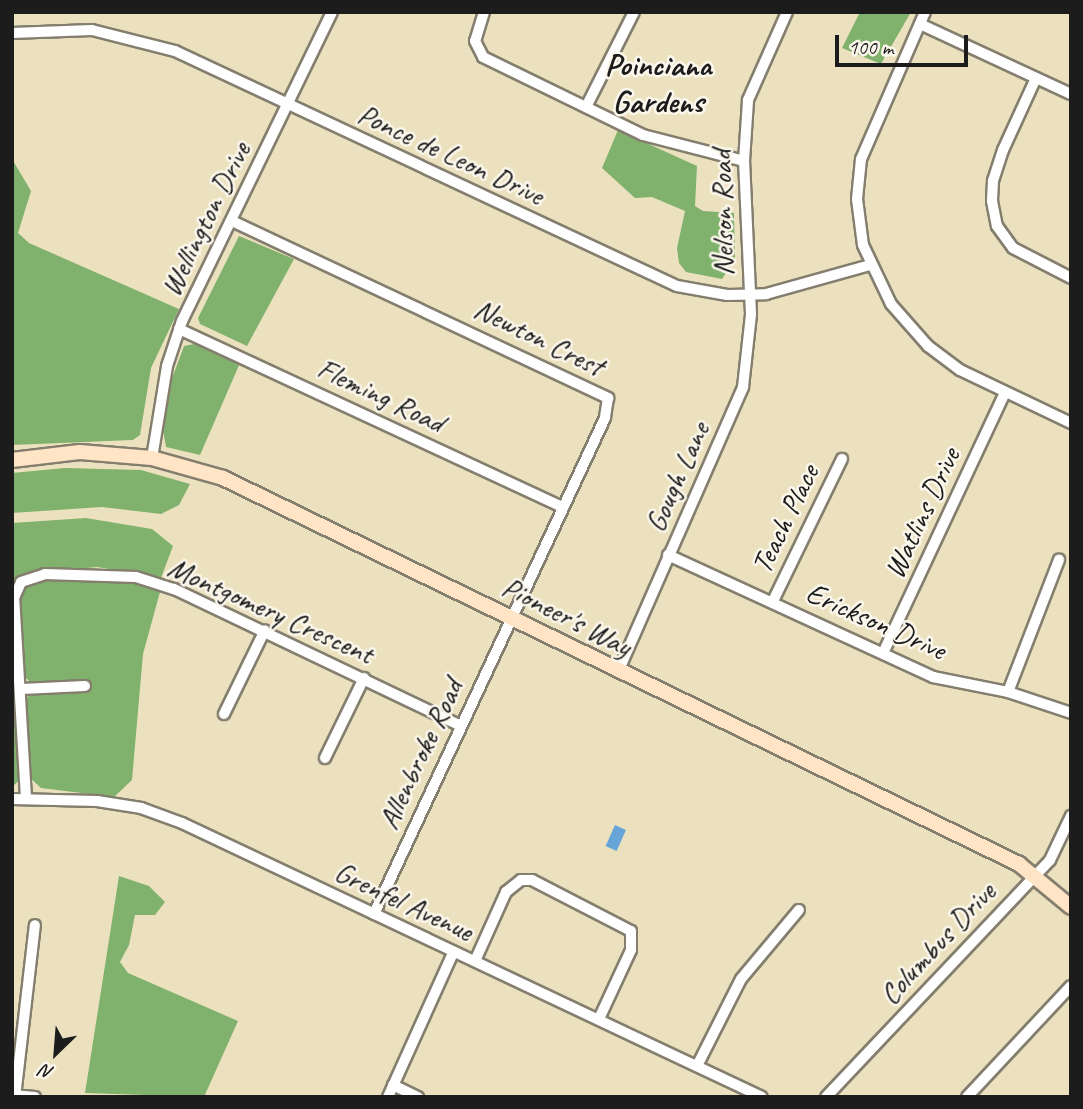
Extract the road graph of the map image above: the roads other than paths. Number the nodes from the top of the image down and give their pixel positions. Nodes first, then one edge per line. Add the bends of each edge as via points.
1 (332, 12) edge
2 (484, 12) edge
3 (635, 12) edge
4 (787, 12) edge
5 (925, 12) edge
6 (920, 24) junction
7 (12, 33) edge
8 (1036, 78) junction
9 (1071, 94) edge
10 (289, 105) junction
11 (586, 107) junction
12 (744, 161) junction
13 (232, 221) junction
14 (870, 265) junction
15 (1071, 278) edge
16 (749, 295) junction
17 (179, 329) junction
18 (1005, 393) junction
19 (1071, 423) edge
20 (152, 458) junction
21 (842, 459) dead end
22 (12, 460) edge
23 (562, 507) junction
24 (668, 555) junction
25 (1059, 560) dead end
26 (773, 601) junction
27 (513, 616) junction
28 (265, 630) junction
29 (883, 653) junction
30 (618, 671) junction
31 (364, 678) junction
32 (85, 686) dead end
33 (21, 689) junction
34 (1008, 692) junction
35 (1071, 713) edge
36 (224, 714) dead end
37 (460, 725) junction
38 (325, 758) dead end
39 (12, 799) edge
40 (26, 799) junction
41 (1071, 816) edge
42 (1035, 875) junction
43 (1071, 907) edge
44 (799, 910) dead end
45 (374, 914) junction
46 (35, 925) dead end
47 (453, 953) junction
48 (475, 961) junction
49 (1071, 986) edge
50 (599, 1019) junction
51 (697, 1066) junction
52 (393, 1085) junction
53 (14, 1095) edge
54 (35, 1097) edge
55 (388, 1097) edge
56 (418, 1097) edge
57 (762, 1097) edge
58 (826, 1097) edge
59 (967, 1097) edge

1 - 10 street, Wellington Drive
2 - 11 street via 475,41 483,57
3 - 11 street
4 - 12 street, Nelson Road via 748,100
5 - 6 street
6 - 8 street
6 - 14 street via 861,159 857,199
7 - 10 street, Ponce de Leon Drive via 92,30 132,38 175,51
8 - 9 street
8 - 15 street via 1003,150 992,181 992,201 997,226 1013,248
10 - 13 street, Wellington Drive
10 - 16 street, Ponce de Leon Drive via 677,286
11 - 12 street via 643,135
12 - 16 street, Nelson Road
13 - 17 street, Wellington Drive
13 - 23 street, Newton Crest via 608,398 605,418
14 - 16 street, Ponce de Leon Drive via 792,290
14 - 18 street via 891,304 928,346 960,370
16 - 24 street, Gough Lane via 743,387
17 - 20 street, Wellington Drive via 167,366
17 - 23 street, Fleming Road
18 - 19 street
18 - 29 street, Watlins Drive
20 - 22 main road, Pioneer's Way via 80,452
20 - 27 main road, Pioneer's Way via 223,478
21 - 26 street, Teach Place
23 - 27 street, Newton Crest
24 - 26 street, Erickson Drive
24 - 30 street, Gough Lane
25 - 34 street
26 - 29 street, Erickson Drive
27 - 30 main road, Pioneer's Way
27 - 37 street, Allenbroke Road
28 - 31 street, Montgomery Crescent
28 - 33 street, Montgomery Crescent via 136,577 45,574 21,582 14,598
28 - 36 street
29 - 34 street, Erickson Drive via 933,677
30 - 42 main road, Pioneer's Way
31 - 37 street, Montgomery Crescent
31 - 38 street
32 - 33 street
33 - 40 street, Montgomery Crescent
34 - 35 street, Erickson Drive
37 - 45 street, Allenbroke Road
39 - 40 street, Grenfel Avenue
40 - 45 street, Grenfel Avenue via 97,801 141,808
41 - 42 street, Columbus Drive via 1050,860
42 - 43 main road, Pioneer's Way
42 - 58 street, Columbus Drive
44 - 51 street via 741,979
45 - 47 street, Grenfel Avenue
46 - 53 street
47 - 48 street, Grenfel Avenue
47 - 52 street
48 - 50 street, Grenfel Avenue
48 - 50 street via 506,892 521,880 532,880 631,931 631,950
49 - 59 street
50 - 51 street, Grenfel Avenue
51 - 57 street, Grenfel Avenue
52 - 55 street
52 - 56 street
53 - 54 street

